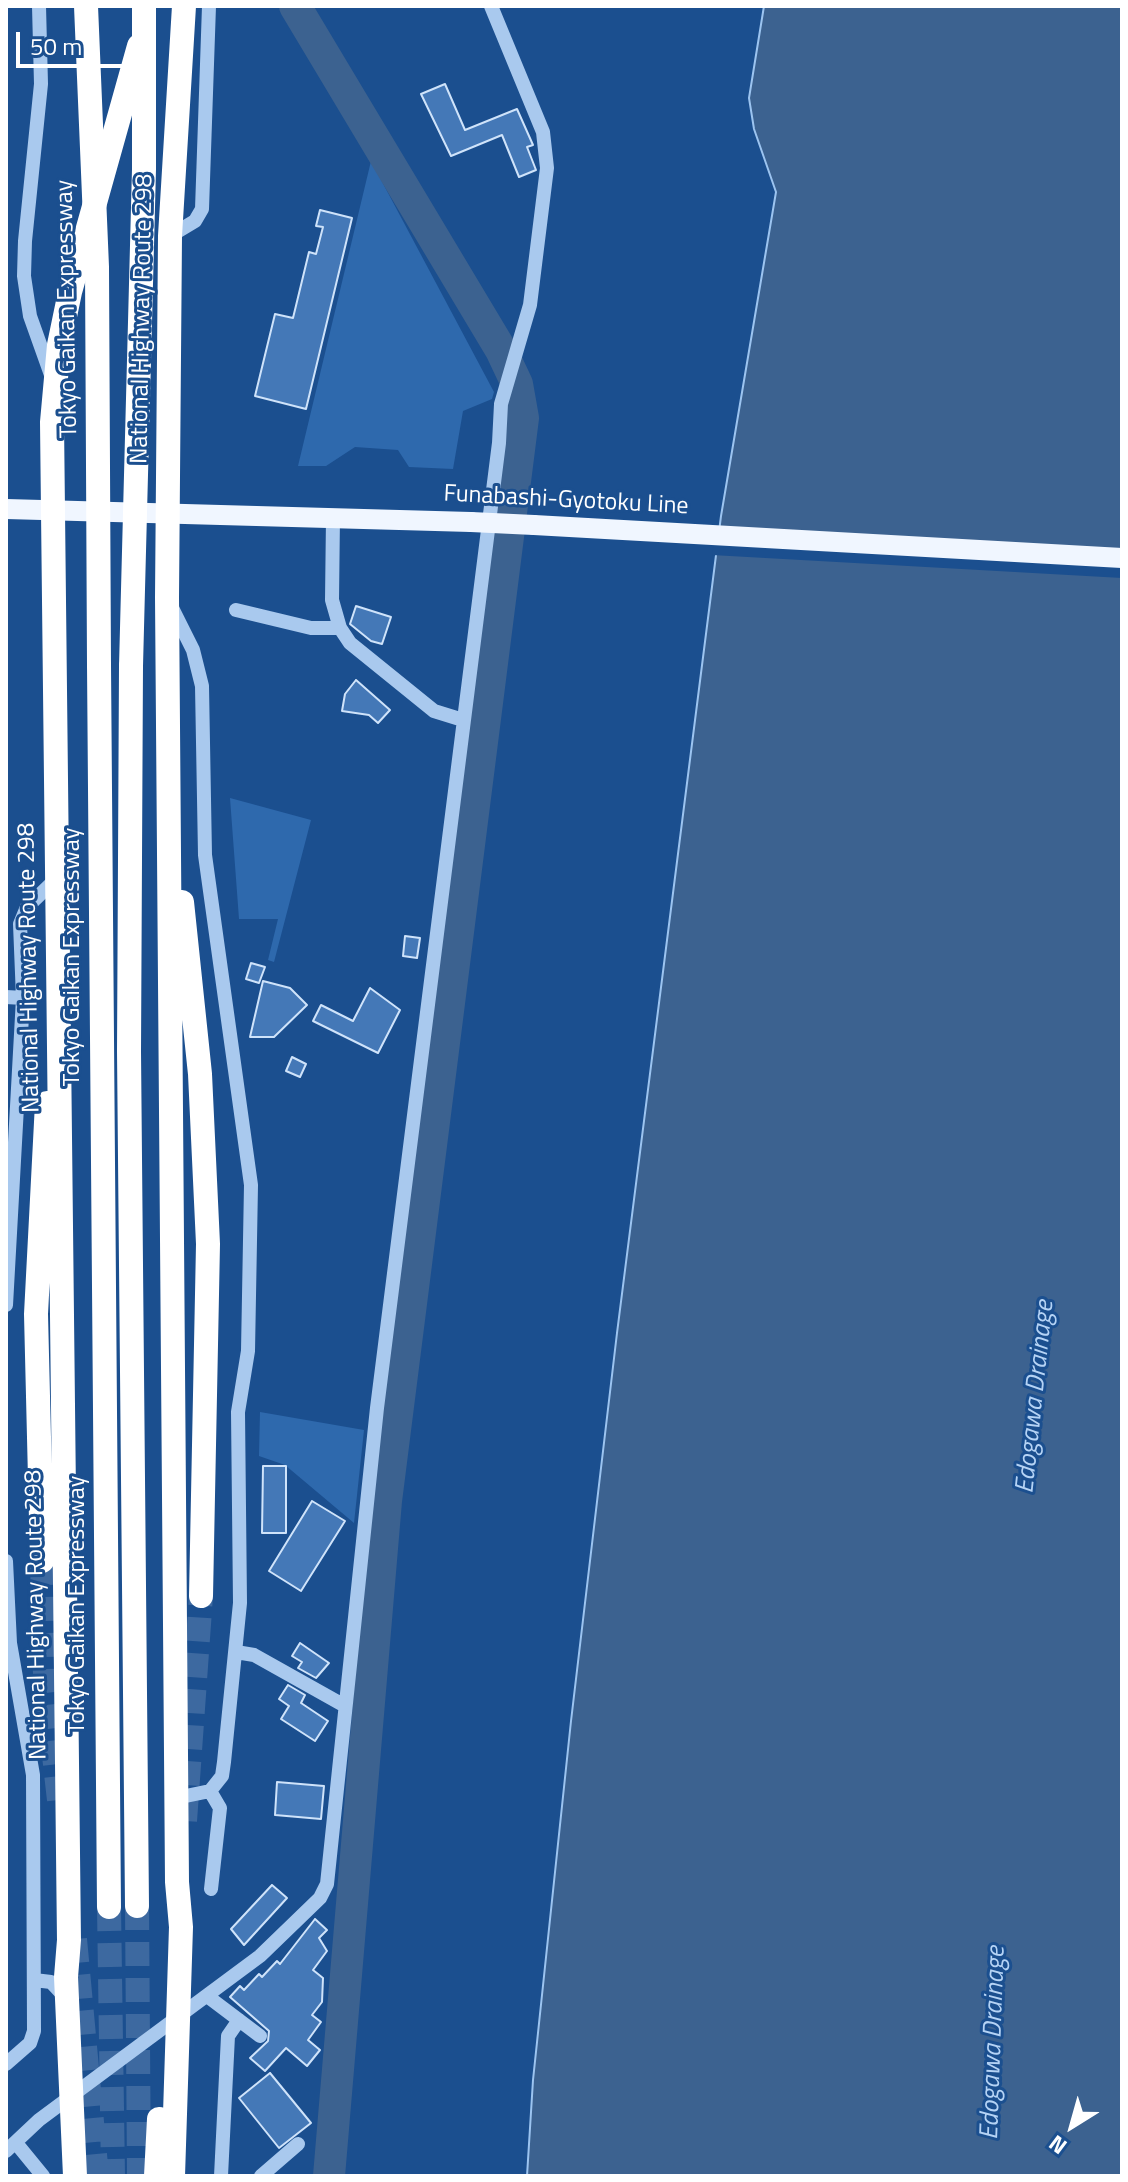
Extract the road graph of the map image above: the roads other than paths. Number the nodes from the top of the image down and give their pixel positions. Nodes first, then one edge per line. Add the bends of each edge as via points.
1 (39, 6) edge
2 (86, 6) edge
3 (146, 6) edge
4 (184, 6) edge
5 (209, 6) edge
6 (491, 6) edge
7 (170, 236) junction
8 (55, 387) junction
9 (6, 509) edge
10 (51, 509) junction
11 (168, 511) junction
12 (333, 517) junction
13 (1122, 558) edge
14 (167, 597) junction
15 (236, 610) dead end
16 (340, 628) junction
17 (463, 720) junction
18 (169, 801) junction
19 (56, 879) junction
20 (60, 980) junction
21 (6, 997) edge
22 (23, 998) junction
23 (6, 1305) edge
24 (6, 1561) edge
25 (42, 1561) tunnel mouth
26 (201, 1596) tunnel mouth
27 (236, 1652) junction
28 (345, 1706) junction
29 (210, 1791) junction
30 (176, 1798) junction
31 (211, 1889) dead end
32 (137, 1906) tunnel mouth
33 (109, 1907) tunnel mouth
34 (69, 1940) junction
35 (34, 1980) junction
36 (207, 1996) junction
37 (67, 2001) junction
38 (239, 2020) junction
39 (171, 2021) junction
40 (260, 2036) dead end
41 (6, 2064) edge
42 (78, 2091) junction
43 (9, 2141) edge
44 (298, 2144) dead end
45 (266, 2174) edge
46 (43, 2176) edge
47 (75, 2176) edge
48 (91, 2176) edge
49 (156, 2176) edge
50 (173, 2176) edge
51 (221, 2176) edge

1 - 8 street via 41,84 24,276 30,316
2 - 33 highway, Tokyo Gaikan Expressway, bridge via 97,267
3 - 8 highway, National Highway Route 298 via 127,94 70,292
3 - 32 highway, bridge via 131,666 129,1066
4 - 7 highway, National Highway Route 298
5 - 7 street via 202,209 195,221
6 - 17 street via 543,132 547,156 530,305 503,390
7 - 11 highway, National Highway Route 298
8 - 10 highway, National Highway Route 298
9 - 10 main road, Funabashi-Gyotoku Line
10 - 11 main road, Funabashi-Gyotoku Line
10 - 19 highway, National Highway Route 298
11 - 12 main road, Funabashi-Gyotoku Line
11 - 14 highway, National Highway Route 298
12 - 13 main road, Funabashi-Gyotoku Line, bridge
12 - 16 street via 332,600
14 - 18 highway, National Highway Route 298
14 - 27 street via 193,650 202,686 205,855 250,1166 248,1351 238,1412
15 - 16 street via 311,628
16 - 17 street via 350,643 434,711
17 - 28 street
18 - 26 highway via 193,995 208,1244
18 - 30 highway, National Highway Route 298
19 - 20 highway, National Highway Route 298
19 - 22 street via 22,915
20 - 25 highway via 38,1231
20 - 34 highway, National Highway Route 298
21 - 22 street
22 - 23 street
24 - 35 street via 10,1643 33,1775
27 - 28 street via 254,1655
27 - 29 street via 222,1776
28 - 36 street via 325,1891 260,1956
29 - 30 street
29 - 31 street via 220,1808
30 - 39 highway, National Highway Route 298 via 181,1927
34 - 37 highway, National Highway Route 298
34 - 42 highway, National Highway Route 298
35 - 37 street via 51,1982
35 - 41 street via 34,2031 23,2051
36 - 38 street
36 - 39 street
37 - 42 highway, National Highway Route 298
38 - 40 street
38 - 51 street via 228,2036
39 - 42 street
39 - 49 highway, National Highway Route 298
39 - 50 highway, National Highway Route 298
42 - 43 street via 24,2125
42 - 47 highway, National Highway Route 298
42 - 48 highway, National Highway Route 298
43 - 46 street
44 - 45 street

